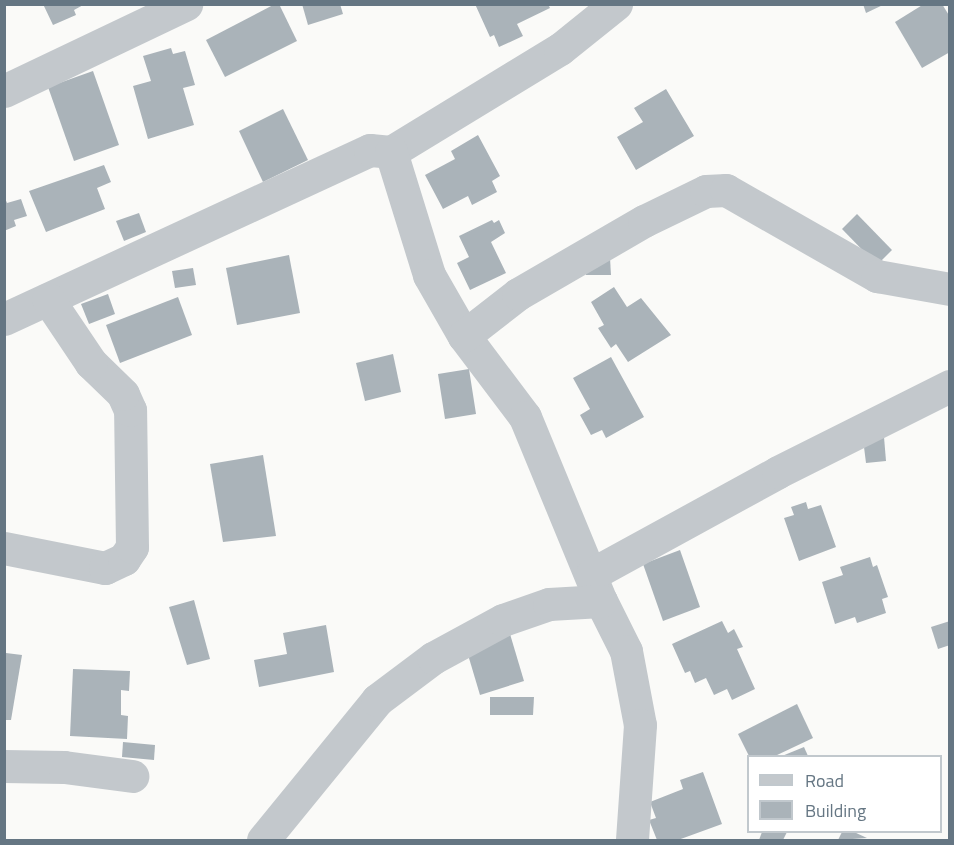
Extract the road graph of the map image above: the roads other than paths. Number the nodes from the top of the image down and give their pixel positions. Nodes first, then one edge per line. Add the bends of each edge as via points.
1 (186, 4) edge
2 (616, 4) edge
3 (4, 91) edge
4 (391, 152) junction
5 (950, 289) edge
6 (48, 298) junction
7 (4, 319) edge
8 (464, 336) junction
9 (950, 386) edge
10 (4, 548) edge
11 (597, 588) junction
12 (4, 766) edge
13 (132, 776) dead end
14 (263, 840) edge
15 (632, 840) edge

1 - 3 street
2 - 4 street via 560,49
4 - 6 street via 370,150
4 - 8 street via 429,275
5 - 8 street via 877,276 726,190 706,191 644,221 518,294
6 - 7 street
6 - 10 street via 92,363 123,394 130,411 132,547 124,559 105,568
8 - 11 street via 525,417
9 - 11 street via 778,472
11 - 14 street via 503,620 433,658 377,699
11 - 15 street via 626,651 640,725
12 - 13 street via 53,766

